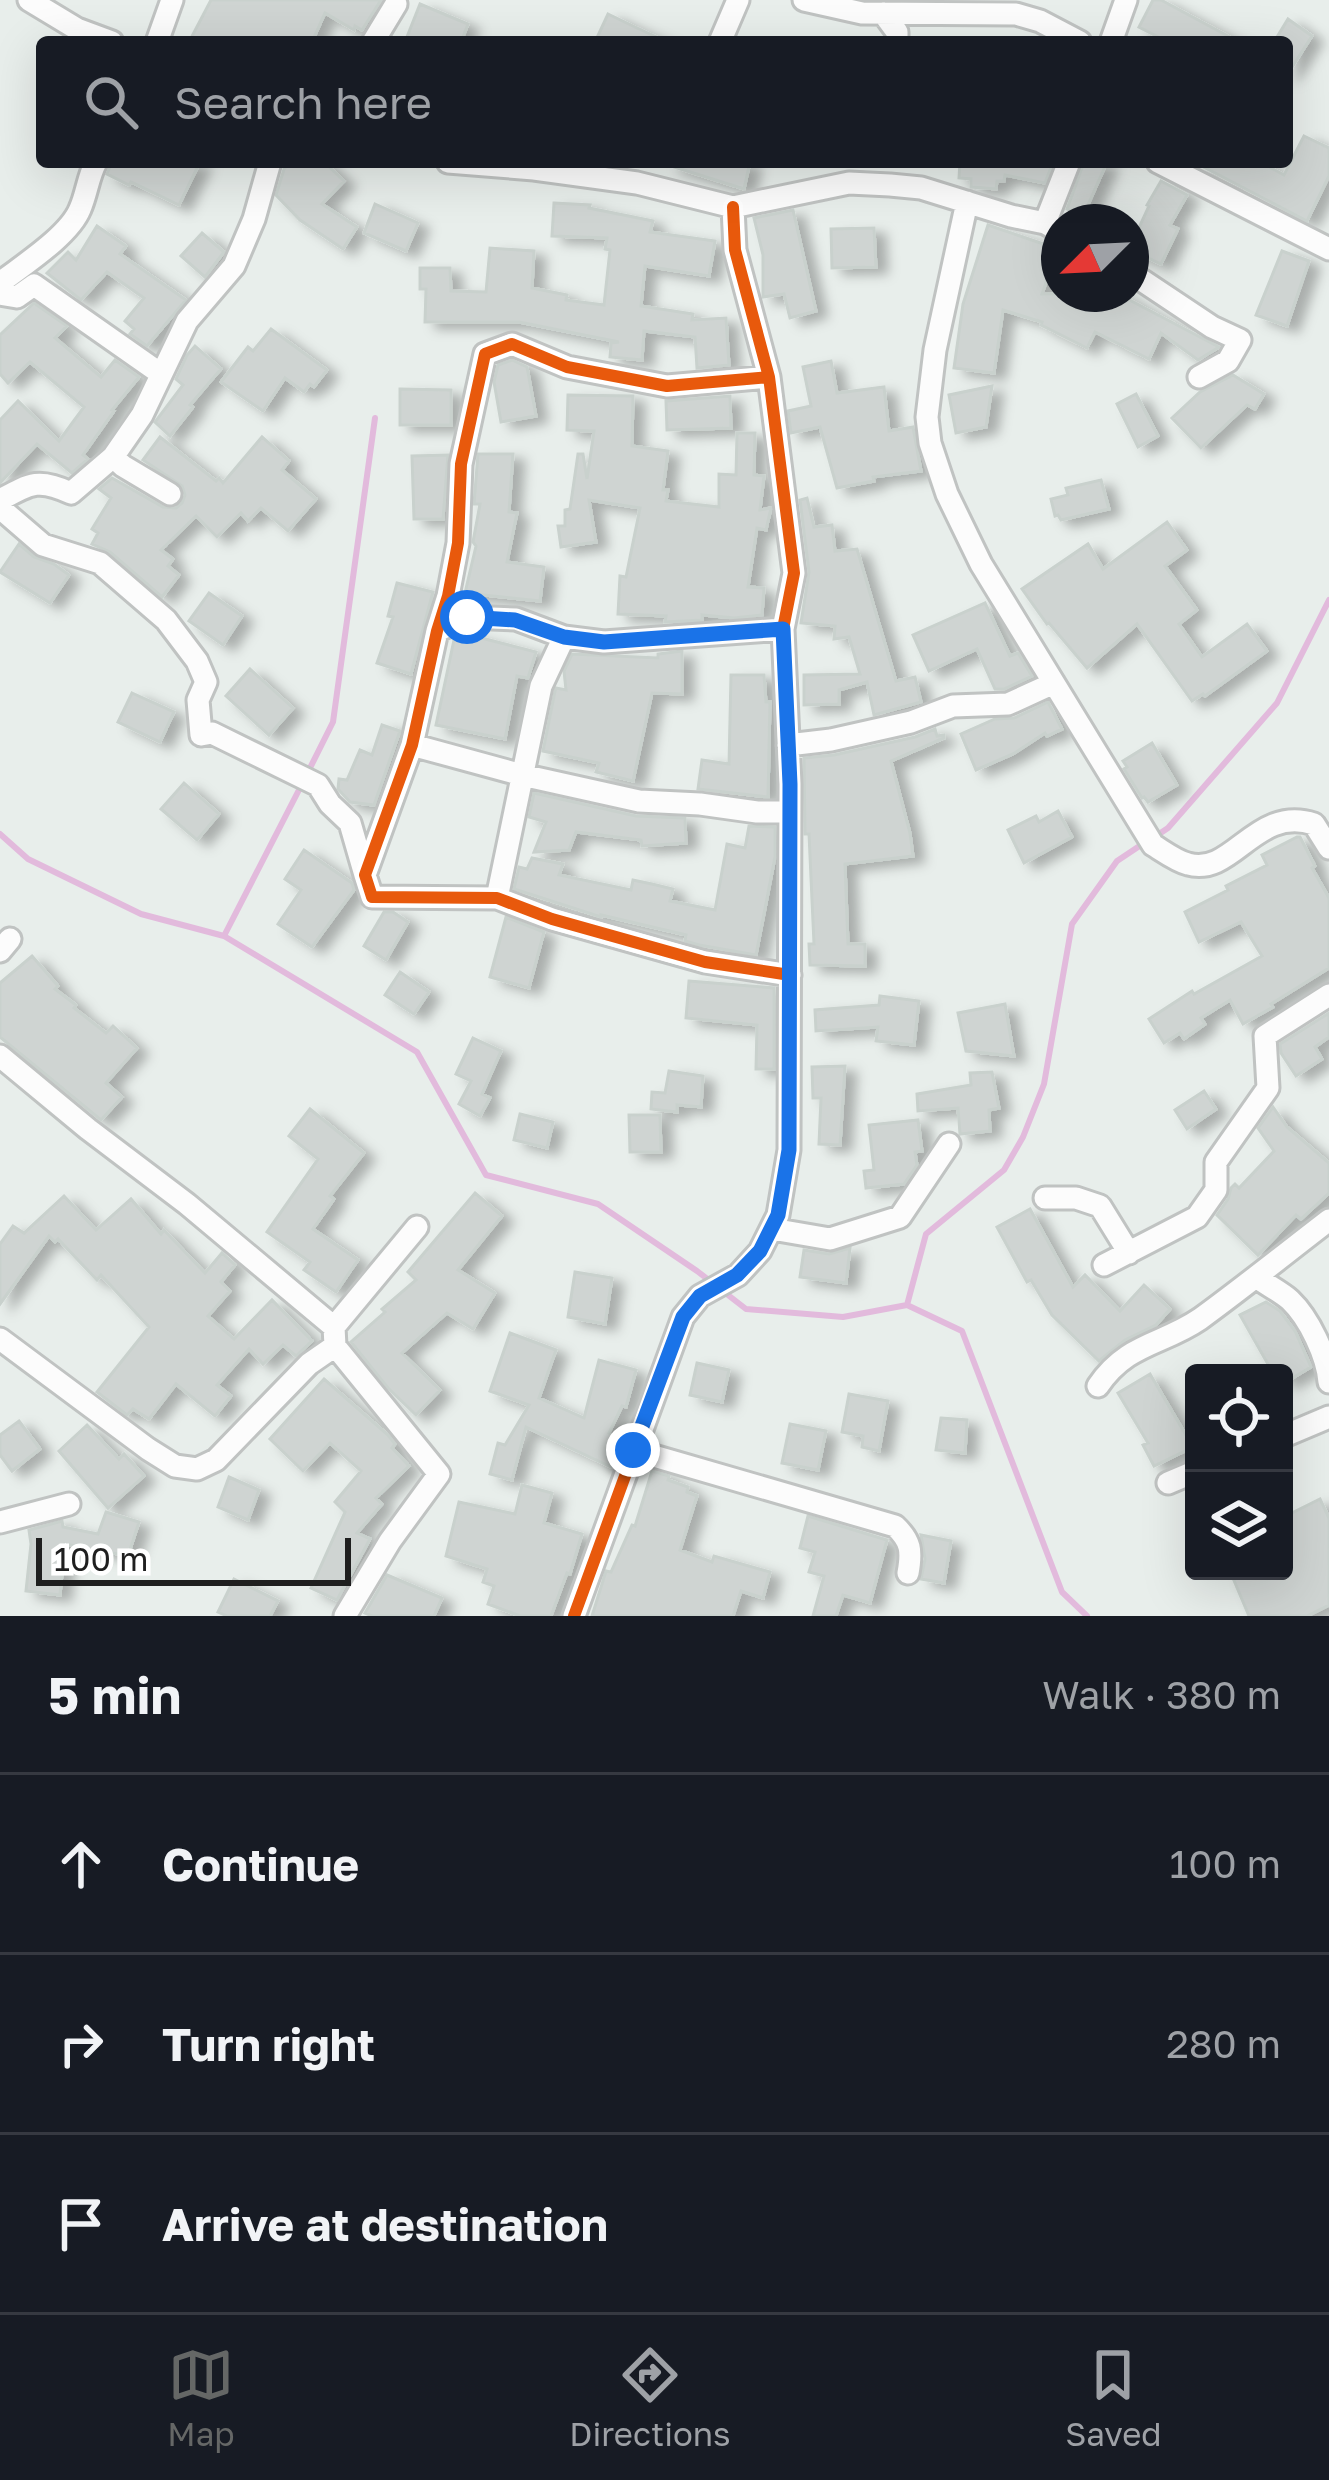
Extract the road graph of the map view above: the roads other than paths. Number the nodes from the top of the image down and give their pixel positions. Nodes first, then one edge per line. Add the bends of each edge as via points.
1 (29, 0) edge
2 (172, 0) edge
3 (738, 0) edge
4 (804, 0) edge
5 (1126, 0) edge
6 (396, 4) dead end
7 (935, 7) edge
8 (884, 13) junction
9 (96, 36) edge
10 (159, 36) edge
11 (377, 36) edge
12 (723, 36) edge
13 (897, 36) edge
14 (1069, 36) edge
15 (1113, 36) edge
16 (93, 168) edge
17 (268, 168) edge
18 (522, 168) edge
19 (1067, 168) edge
20 (1170, 168) edge
21 (891, 173) edge
22 (968, 202) junction
23 (1058, 204) edge
24 (733, 207) junction
25 (1041, 224) edge
26 (1329, 249) edge
27 (0, 283) edge
28 (1149, 285) edge
29 (0, 294) edge
30 (161, 374) junction
31 (769, 377) junction
32 (1199, 377) dead end
33 (113, 457) junction
34 (170, 494) dead end
35 (0, 504) edge
36 (448, 596) junction
37 (467, 617) junction
38 (783, 629) junction
39 (436, 631) junction
40 (564, 637) junction
41 (1054, 683) junction
42 (412, 745) junction
43 (788, 745) junction
44 (522, 775) junction
45 (790, 812) junction
46 (1329, 848) edge
47 (365, 875) junction
48 (497, 898) junction
49 (790, 975) junction
50 (1329, 995) edge
51 (0, 1056) edge
52 (949, 1144) dead end
53 (1046, 1198) dead end
54 (1329, 1220) edge
55 (416, 1227) dead end
56 (772, 1229) junction
57 (1130, 1252) junction
58 (1104, 1265) dead end
59 (1256, 1277) junction
60 (335, 1336) junction
61 (0, 1339) edge
62 (1329, 1382) edge
63 (1098, 1386) dead end
64 (1329, 1417) edge
65 (1293, 1432) edge
66 (633, 1450) junction
67 (1185, 1476) edge
68 (1168, 1483) dead end
69 (69, 1504) dead end
70 (0, 1522) edge
71 (908, 1573) dead end
72 (345, 1616) edge
73 (574, 1616) edge

1 - 9 street
2 - 10 street
3 - 12 street
4 - 8 street
5 - 15 street
6 - 11 street
7 - 8 street
7 - 14 street via 1016,14
8 - 13 street
16 - 27 street via 70,225
17 - 30 street via 234,266 187,321
18 - 24 street via 637,183
19 - 23 street
20 - 26 street
21 - 22 street
21 - 24 street
22 - 25 street
22 - 41 street via 935,350 930,443 981,563
24 - 31 street via 735,250
28 - 32 street via 1240,340 1228,362
29 - 30 street via 17,297 34,285
30 - 33 street
31 - 36 street via 667,386 567,367 512,344 484,354 461,464
31 - 38 street via 794,573
33 - 34 street
33 - 35 street via 71,493 45,481
35 - 47 street via 43,545 100,563 166,620 206,682 198,700 201,735 318,785 350,824
36 - 37 street
36 - 39 street
37 - 39 street
37 - 40 street via 515,620
38 - 40 street via 604,642
38 - 43 street
39 - 42 street
40 - 44 street via 541,686
41 - 43 street via 1008,704 953,706
41 - 46 street via 1150,840 1188,864 1222,859 1288,819 1314,824
42 - 44 street
42 - 47 street
43 - 45 street
44 - 45 street via 639,801
44 - 48 street
45 - 49 street
47 - 48 street via 372,897
48 - 49 street via 705,962
49 - 56 street via 789,1150
50 - 57 street via 1265,1036 1268,1088 1216,1162 1216,1190 1198,1217
51 - 60 street via 187,1204
52 - 56 street via 901,1217 830,1240
53 - 57 street via 1100,1206
54 - 59 street
55 - 60 street
56 - 66 street via 737,1275 700,1296 683,1317
57 - 58 street
59 - 62 street via 1288,1298 1310,1328
59 - 63 street via 1195,1322 1130,1353
60 - 61 street via 216,1460 197,1469 148,1449
60 - 72 street via 439,1474
64 - 65 street
66 - 71 street via 895,1526 912,1552
66 - 73 street
67 - 68 street
69 - 70 street

